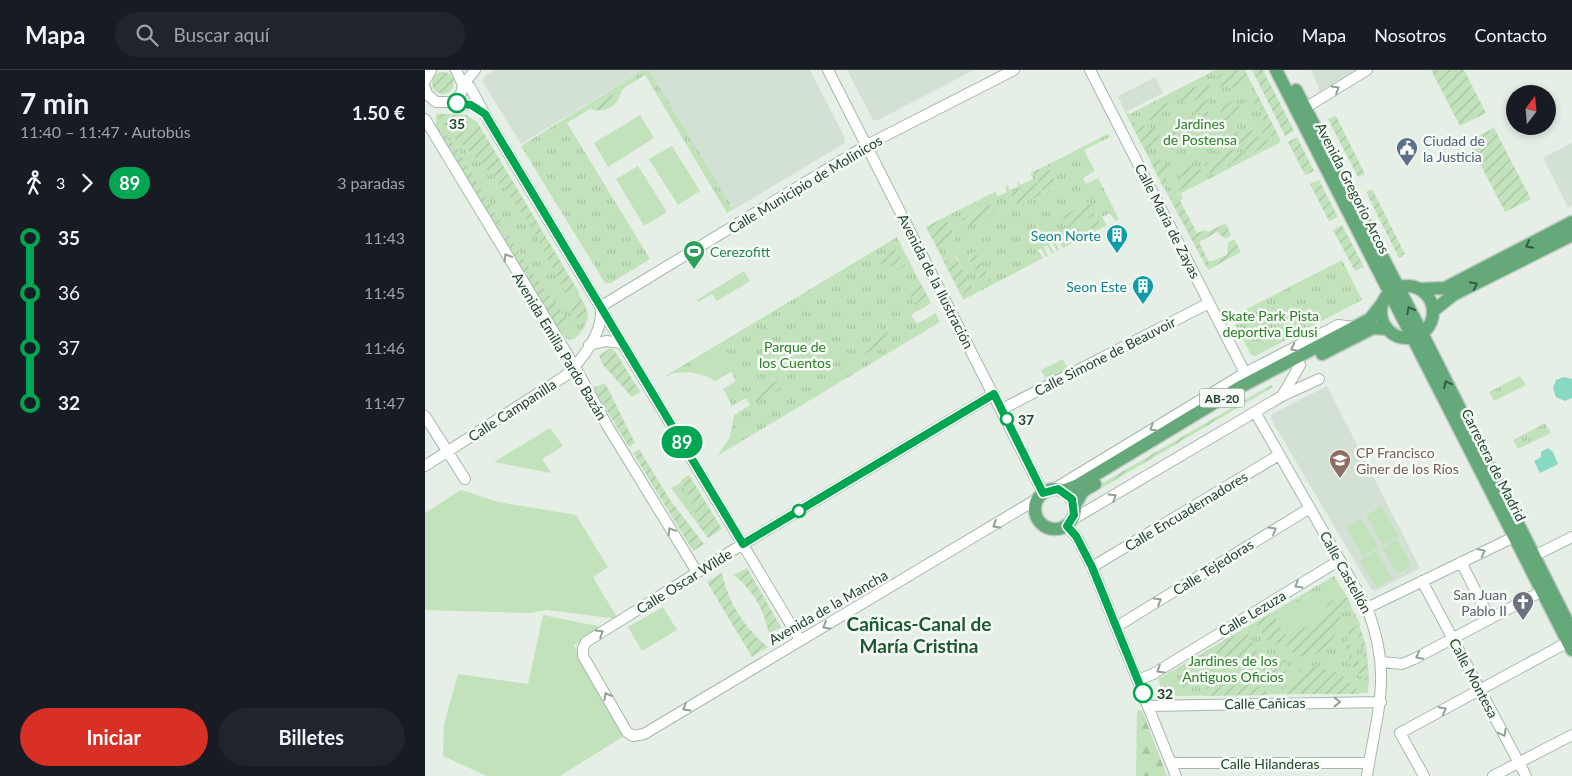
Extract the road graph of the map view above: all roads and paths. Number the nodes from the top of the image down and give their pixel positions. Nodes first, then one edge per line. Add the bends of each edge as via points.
1 (431, 70) edge
2 (457, 70) edge
3 (475, 70) edge
4 (828, 70) edge
5 (1014, 70) edge
6 (1090, 70) edge
7 (1276, 70) edge
8 (1286, 70) edge
9 (1367, 70) edge
10 (463, 85) junction
11 (425, 88) edge
12 (1290, 98) junction
13 (452, 102) junction
14 (425, 104) edge
15 (441, 104) junction
16 (1305, 108) junction
17 (483, 111) junction
18 (425, 119) edge
19 (867, 145) junction
20 (1572, 222) edge
21 (1572, 234) edge
22 (1502, 265) junction
23 (1394, 289) junction
24 (1421, 289) junction
25 (1209, 304) junction
26 (1381, 305) junction
27 (601, 308) junction
28 (1433, 311) junction
29 (1354, 327) junction
30 (1387, 329) junction
31 (1418, 335) junction
32 (621, 342) junction
33 (589, 345) junction
34 (1300, 365) junction
35 (575, 367) junction
36 (1245, 373) junction
37 (1319, 379) dead end
38 (994, 394) junction
39 (1282, 396) junction
40 (1002, 409) junction
41 (1255, 412) junction
42 (425, 416) edge
43 (447, 451) junction
44 (1279, 455) junction
45 (425, 466) edge
46 (465, 479) dead end
47 (1049, 493) junction
48 (1075, 505) junction
49 (1310, 508) junction
50 (1069, 524) junction
51 (1514, 537) junction
52 (1572, 537) edge
53 (743, 544) junction
54 (1535, 556) junction
55 (1340, 560) junction
56 (1461, 562) junction
57 (1092, 567) junction
58 (697, 572) junction
59 (1422, 580) junction
60 (1542, 591) junction
61 (1367, 608) junction
62 (1490, 619) junction
63 (1117, 627) junction
64 (1453, 637) junction
65 (800, 640) junction
66 (1571, 641) edge
67 (1382, 662) junction
68 (1138, 680) junction
69 (1480, 690) junction
70 (1381, 702) junction
71 (1149, 706) junction
72 (1572, 735) edge
73 (633, 736) joint
74 (1519, 762) junction
75 (1171, 763) junction
76 (1369, 763) junction
77 (1176, 776) edge
78 (1367, 776) edge
79 (1424, 776) edge
80 (1493, 776) edge
81 (1526, 776) edge

1 - 11 street
2 - 10 street
3 - 10 street
4 - 19 street, Avenida de la Ilustración
5 - 19 street, Calle Municipio de Molinicos
6 - 25 street, Calle María de Zayas
7 - 12 main road, Avenida Gregorio Arcos
8 - 16 main road, Avenida Gregorio Arcos
16 -> 9 street
10 - 13 street via 461,94
10 - 17 street via 475,93
11 - 15 street via 431,99
12 - 16 main road, Avenida Gregorio Arcos
12 - 23 main road, Avenida Gregorio Arcos
13 - 15 street
13 - 17 street
14 - 15 street
16 - 23 main road, Avenida Gregorio Arcos
17 - 27 street
35 -> 18 street, Avenida Emilia Pardo Bazán
19 - 27 street, Calle Municipio de Molinicos
19 - 38 street, Avenida de la Ilustración
20 -> 22 main road
21 - 22 main road
22 - 24 main road via 1445,288
28 -> 22 main road
23 - 24 main road via 1409,286
23 - 26 main road, Avenida de la Mancha
23 - 31 main road, Carretera de Madrid
24 - 28 main road via 1430,298
25 - 36 street, Calle María de Zayas
25 - 40 street, Calle Simone de Beauvoir
26 - 29 main road, Avenida de la Mancha / AB-20 via 1370,319
26 - 30 main road via 1381,318
27 - 32 street
27 - 33 street, Calle Campanilla via 599,327
28 - 31 main road via 1430,323
29 -> 36 street, Avenida de la Mancha via 1338,325
29 - 47 main road, Avenida de la Mancha / AB-20 via 1242,386 1078,485
30 - 31 main road via 1394,335
30 - 34 main road, AB-20 via 1373,328
31 - 51 main road, Carretera de Madrid
54 -> 31 main road, Carretera de Madrid
32 - 33 street
32 - 53 street
33 - 35 street, Calle Campanilla
34 - 39 street
34 - 48 main road, AB-20 via 1236,399 1083,491
35 - 43 street, Calle Campanilla
58 -> 35 street, Avenida Emilia Pardo Bazán via 607,426
36 -> 47 street, Avenida de la Mancha
37 - 39 street
38 - 40 street, Avenida de la Ilustración
38 - 53 street, Calle Oscar Wilde
39 - 41 street
40 - 47 street, Avenida de la Ilustración
41 - 44 street, Calle Castellón
50 -> 41 street
42 - 43 street
43 - 45 street, Calle Campanilla
43 - 46 street
44 - 49 street, Calle Castellón
44 - 57 street, Calle Encuadernadores
47 - 48 main road via 1072,499
47 - 50 main road via 1035,507 1039,522 1054,529
47 -> 65 street, Avenida de la Mancha
48 - 50 main road
49 - 55 street, Calle Castellón
63 -> 49 street, Calle Tejedoras
50 - 57 street
56 -> 51 street
51 - 60 main road, Carretera de Madrid
52 - 54 street
53 - 58 street, Calle Oscar Wilde
53 - 65 street
54 - 66 main road, Carretera de Madrid
55 - 61 street, Calle Castellón
55 -> 68 street, Calle Lezuza via 1153,674
56 - 59 street
56 - 62 street
57 - 63 street
73 -> 58 street, Calle Oscar Wilde via 627,732 583,656 583,648 586,642
59 - 61 street
59 - 64 street, Calle Montesa
60 - 62 street
60 - 66 main road, Carretera de Madrid
61 - 67 street, Calle Castellón
62 - 64 street
63 - 68 street
64 -> 67 street via 1402,664
64 - 69 street, Calle Montesa
65 -> 73 street, Avenida de la Mancha via 644,734
66 - 69 street
67 - 70 street, Calle Castellón
68 - 71 street
69 -> 74 street, Calle Montesa
79 -> 69 street via 1400,733
71 -> 70 street, Calle Cañicas
70 - 76 street, Calle Castellón
71 - 75 street
72 - 74 street
74 - 80 street
74 - 81 street, Calle Montesa
75 - 76 street, Calle Hilanderas
75 - 77 street
76 - 78 street, Calle Castellón

